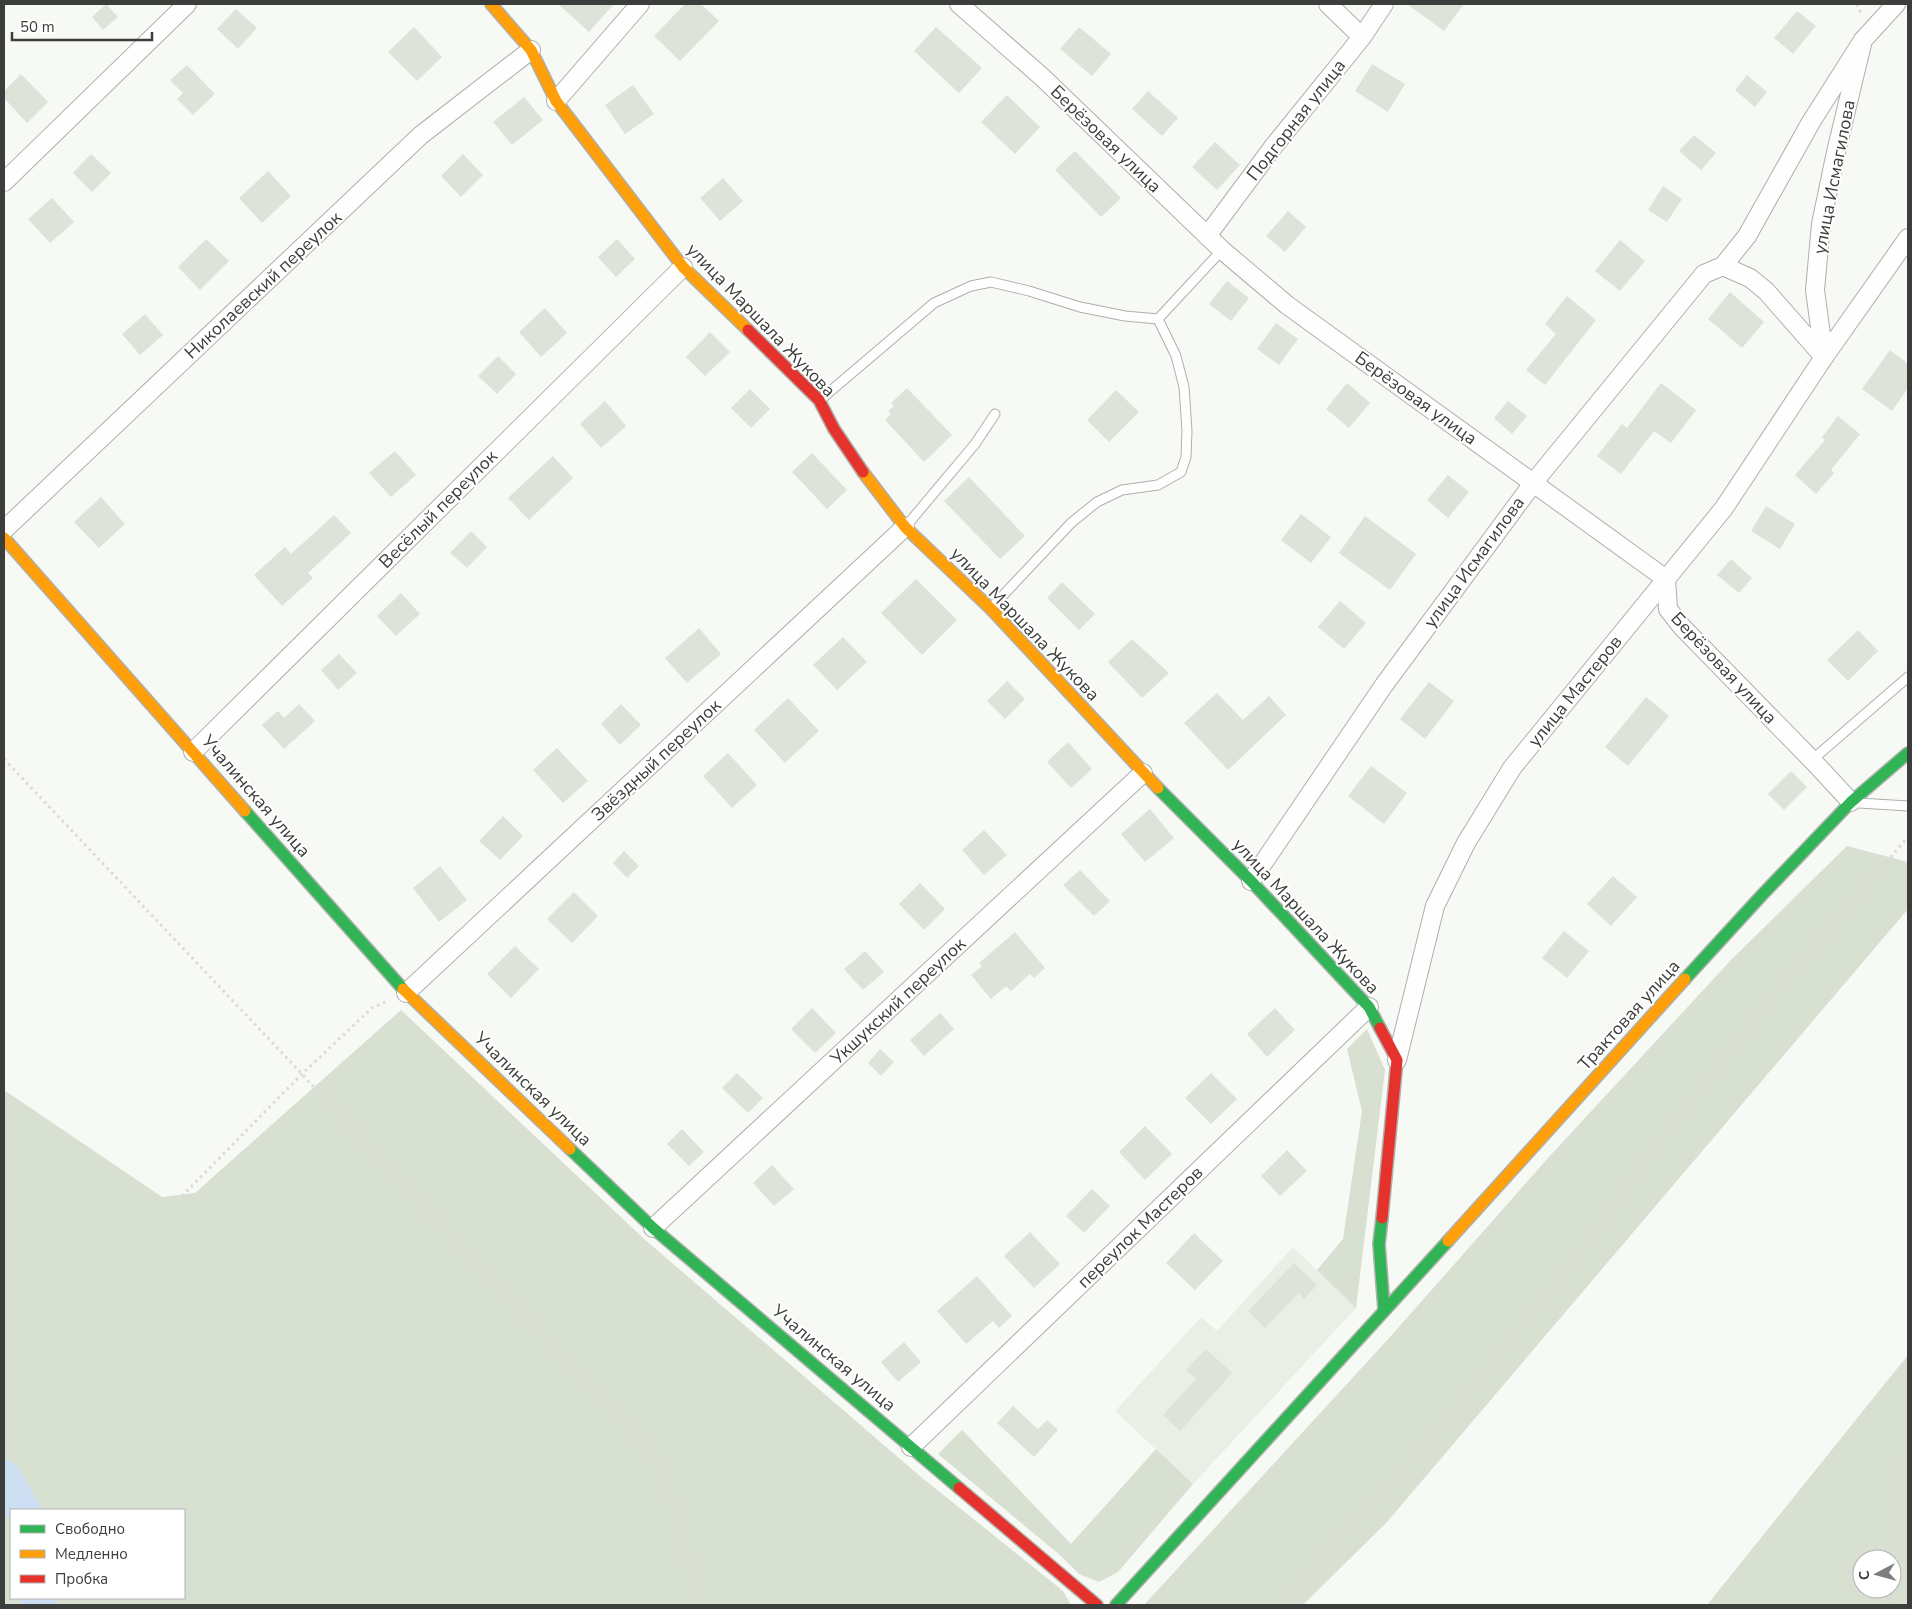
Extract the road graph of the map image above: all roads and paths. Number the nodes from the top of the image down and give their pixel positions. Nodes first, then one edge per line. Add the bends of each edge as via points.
1 (187, 4) edge
2 (490, 4) edge
3 (640, 4) edge
4 (959, 4) edge
5 (1328, 4) edge
6 (1384, 4) edge
7 (1896, 4) edge
8 (1362, 37) junction
9 (1863, 40) junction
10 (531, 50) junction
11 (556, 101) junction
12 (4, 182) edge
13 (1207, 236) junction
14 (1908, 238) edge
15 (1222, 250) junction
16 (1723, 266) junction
17 (683, 267) junction
18 (1158, 319) junction
19 (1824, 357) junction
20 (819, 400) junction
21 (995, 414) dead end
22 (1534, 482) junction
23 (905, 527) junction
24 (4, 530) edge
25 (4, 538) edge
26 (1666, 578) junction
27 (990, 609) junction
28 (1908, 677) edge
29 (193, 752) junction
30 (1908, 753) edge
31 (4, 760) edge
32 (1812, 760) junction
33 (1143, 773) junction
34 (1851, 802) junction
35 (1908, 806) edge
36 (1908, 837) edge
37 (1251, 881) junction
38 (406, 993) junction
39 (1369, 1007) junction
40 (1397, 1060) junction
41 (302, 1074) junction
42 (182, 1196) dead end
43 (653, 1228) junction
44 (1384, 1309) junction
45 (1908, 1446) edge
46 (911, 1447) junction
47 (1891, 1549) edge
48 (700, 1605) edge
49 (1097, 1605) edge
50 (1116, 1605) edge
51 (1277, 1605) edge

1 - 12 street
2 - 10 street, улица Маршала Жукова
3 - 11 street
4 - 13 street, Берёзовая улица via 1042,77
5 - 8 street
6 - 8 street, Подгорная улица
7 - 9 street, улица Исмагилова
8 - 13 street, Подгорная улица via 1273,147
9 - 16 street, улица Исмагилова via 1811,122 1747,236
9 - 19 street, улица Исмагилова via 1821,224 1815,290
10 - 11 street, улица Маршала Жукова
10 - 24 street, Николаевский переулок via 421,135
11 - 17 street, улица Маршала Жукова
13 - 15 street, Берёзовая улица
14 - 19 street
15 - 18 lane
15 - 22 street, Берёзовая улица via 1287,305
16 - 19 street via 1750,278 1766,291
16 - 22 street, улица Исмагилова via 1704,274
17 - 20 street, улица Маршала Жукова
17 - 29 street, Весёлый переулок
18 - 20 lane via 1080,307 991,282 978,285 934,303
18 - 27 lane via 1176,356 1184,386 1187,431 1186,458 1181,472 1158,485 1122,490 1097,502 1071,523
19 - 26 street, улица Мастеров via 1724,508
20 - 23 street, улица Маршала Жукова via 865,476
21 - 23 lane via 975,444
22 - 26 street, Берёзовая улица
22 - 37 street, улица Исмагилова via 1384,685
23 - 27 street, улица Маршала Жукова
23 - 38 street, Звёздный переулок
25 - 29 street, Учалинская улица
26 - 32 street, Берёзовая улица via 1668,609 1682,627
26 - 40 street, улица Мастеров via 1512,768 1466,843 1436,906
27 - 33 street, улица Маршала Жукова
28 - 32 lane
29 - 38 street, Учалинская улица
30 - 34 street, Трактовая улица
31 - 41 path
32 - 34 street, Берёзовая улица
33 - 37 street, улица Маршала Жукова
33 - 43 street, Укшукский переулок
34 - 35 lane
34 - 44 street, Трактовая улица
36 - 51 path via 1795,969 1664,1135 1573,1264 1428,1444
37 - 39 street, улица Маршала Жукова
38 - 41 path via 372,1008
38 - 43 street, Учалинская улица
39 - 40 street, улица Маршала Жукова
39 - 46 street, переулок Мастеров
40 - 44 street via 1379,1244
41 - 42 path
41 - 48 path via 663,1465
43 - 46 street, Учалинская улица
44 - 50 street, Трактовая улица
45 - 47 path via 1891,1522
46 - 49 street, Учалинская улица

